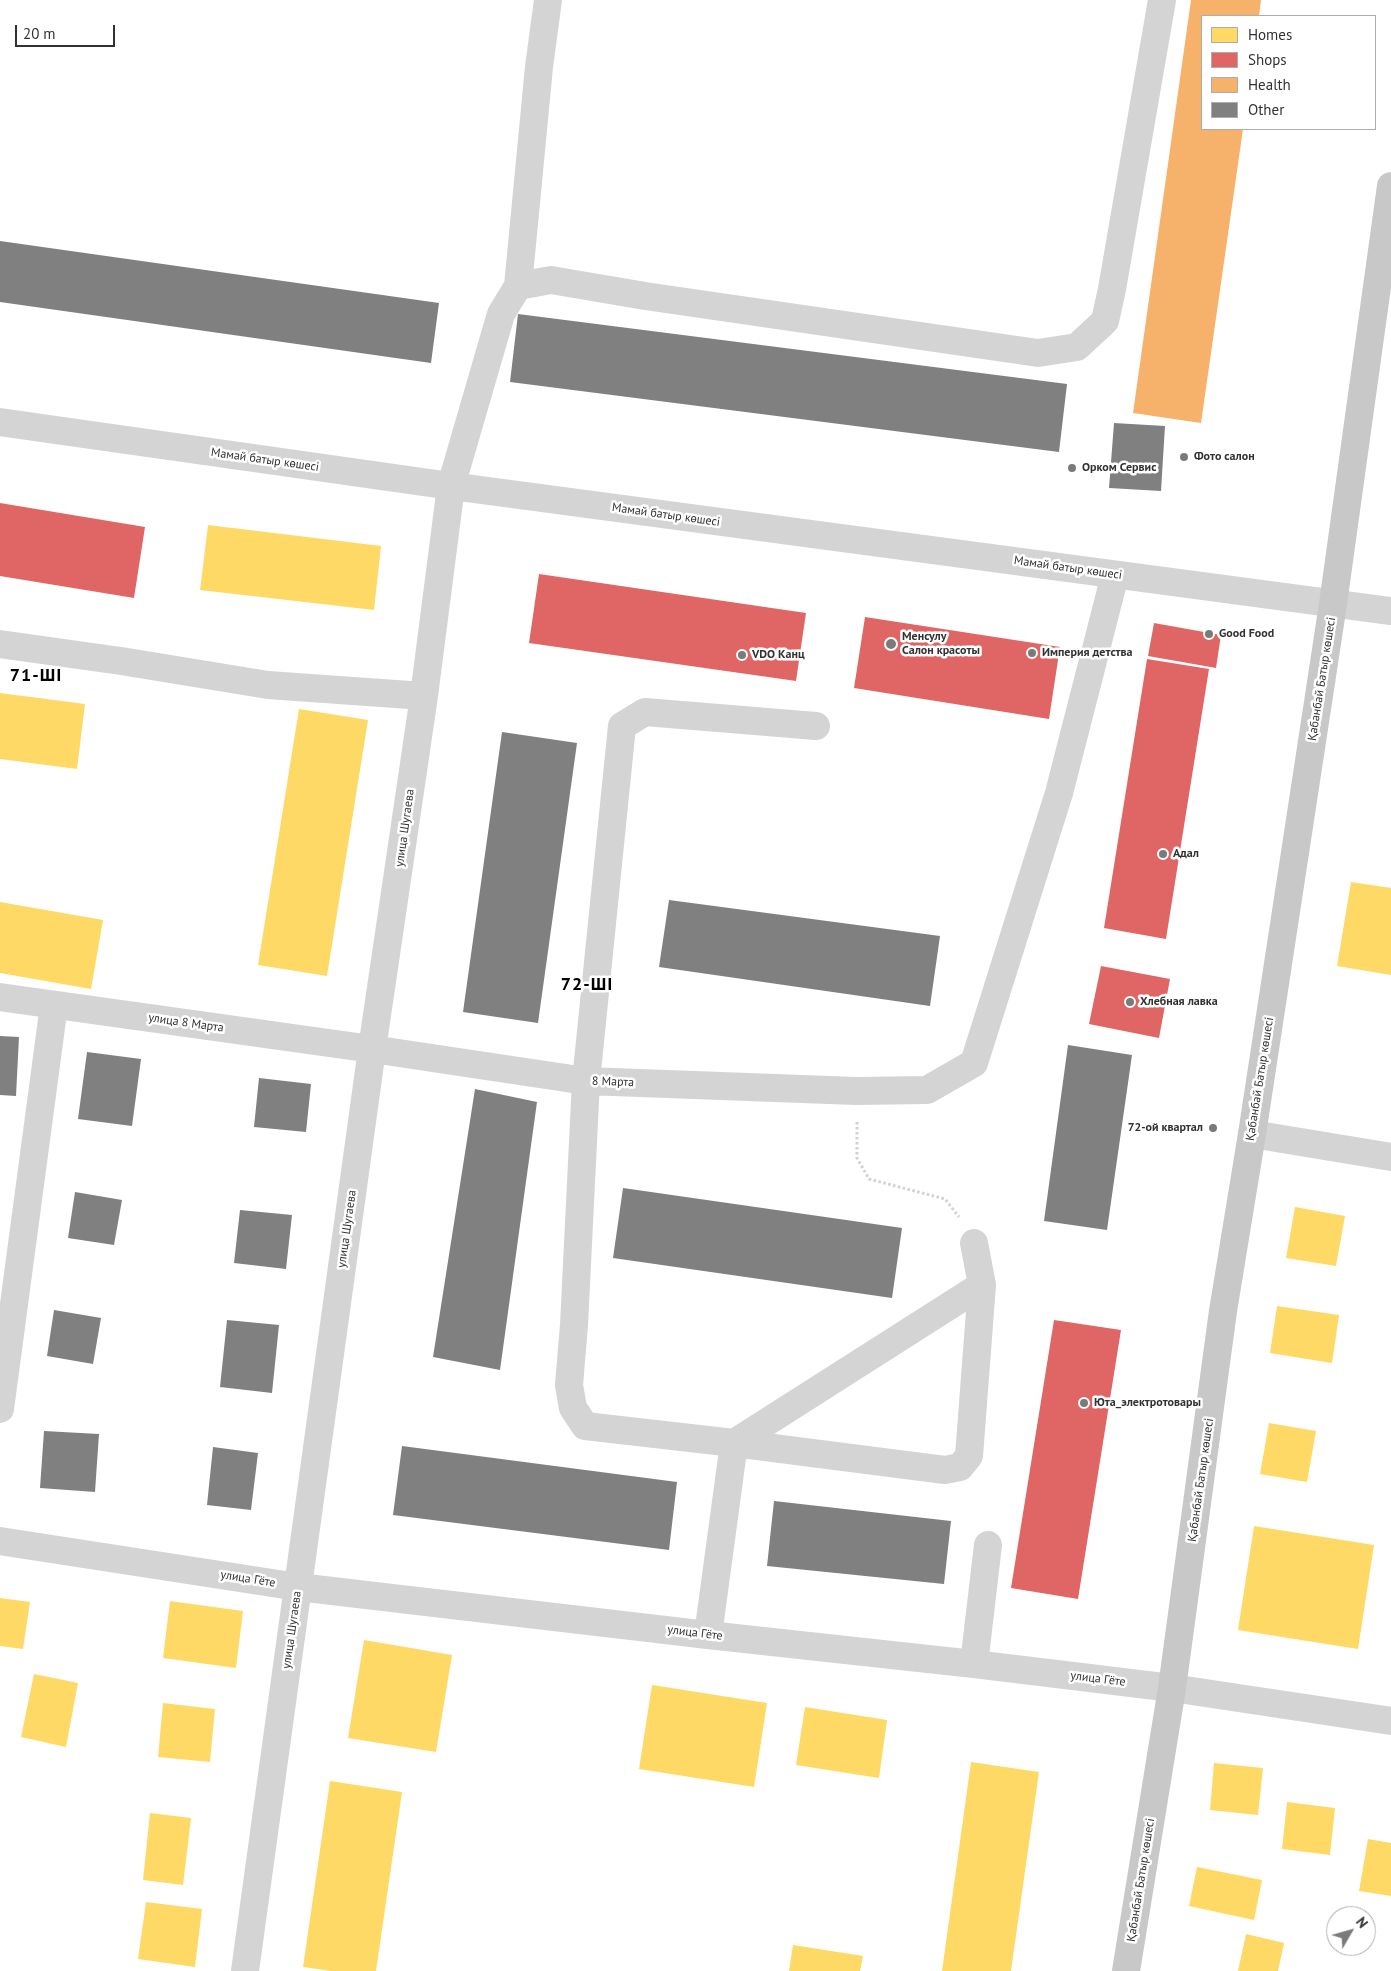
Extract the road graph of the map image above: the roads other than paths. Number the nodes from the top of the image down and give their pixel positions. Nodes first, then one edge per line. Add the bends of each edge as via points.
1 (548, 0) edge
2 (1162, 0) edge
3 (1391, 186) edge
4 (518, 286) junction
5 (0, 422) edge
6 (451, 486) junction
7 (1115, 575) junction
8 (1333, 604) junction
9 (1391, 611) edge
10 (0, 644) edge
11 (424, 696) junction
12 (816, 726) dead end
13 (0, 997) edge
14 (54, 1005) junction
15 (372, 1049) junction
16 (586, 1081) junction
17 (1252, 1134) junction
18 (1391, 1157) edge
19 (974, 1243) road end
20 (982, 1285) junction
21 (0, 1409) edge
22 (734, 1443) junction
23 (0, 1541) edge
24 (988, 1545) dead end
25 (298, 1587) junction
26 (708, 1635) junction
27 (974, 1664) junction
28 (1172, 1688) junction
29 (1391, 1721) edge
30 (245, 1971) edge
31 (1126, 1971) edge

1 - 4 street
2 - 4 street via 1105,321 1077,347 1038,353 654,298 551,280
3 - 8 main road, Қабанбай Батыр көшесі
4 - 6 street, улица Шугаева via 501,314
5 - 6 street, Мамай батыр көшесі
6 - 7 street, Мамай батыр көшесі
6 - 11 street, улица Шугаева
7 - 8 street, Мамай батыр көшесі
7 - 16 street, 8 Марта via 1059,793 974,1063 927,1090 856,1091
8 - 9 street, Мамай батыр көшесі
8 - 17 main road, Қабанбай Батыр көшесі
10 - 11 street via 268,685
11 - 15 street, улица Шугаева
12 - 16 street via 645,712 622,726
13 - 14 street, улица 8 Марта
14 - 15 street, улица 8 Марта
14 - 21 street
15 - 16 street, 8 Марта
15 - 25 street, улица Шугаева
16 - 22 street via 569,1385 573,1408 585,1426
17 - 18 street
17 - 28 main road, Қабанбай Батыр көшесі via 1223,1311
19 - 20 street
20 - 22 street
20 - 22 street via 970,1456 960,1466 946,1470
22 - 26 street
23 - 25 street, улица Гёте
24 - 27 street
25 - 26 street, улица Гёте
25 - 30 street, улица Шугаева
26 - 27 street, улица Гёте
27 - 28 street, улица Гёте
28 - 29 street, улица Гёте
28 - 31 main road, Қабанбай Батыр көшесі

